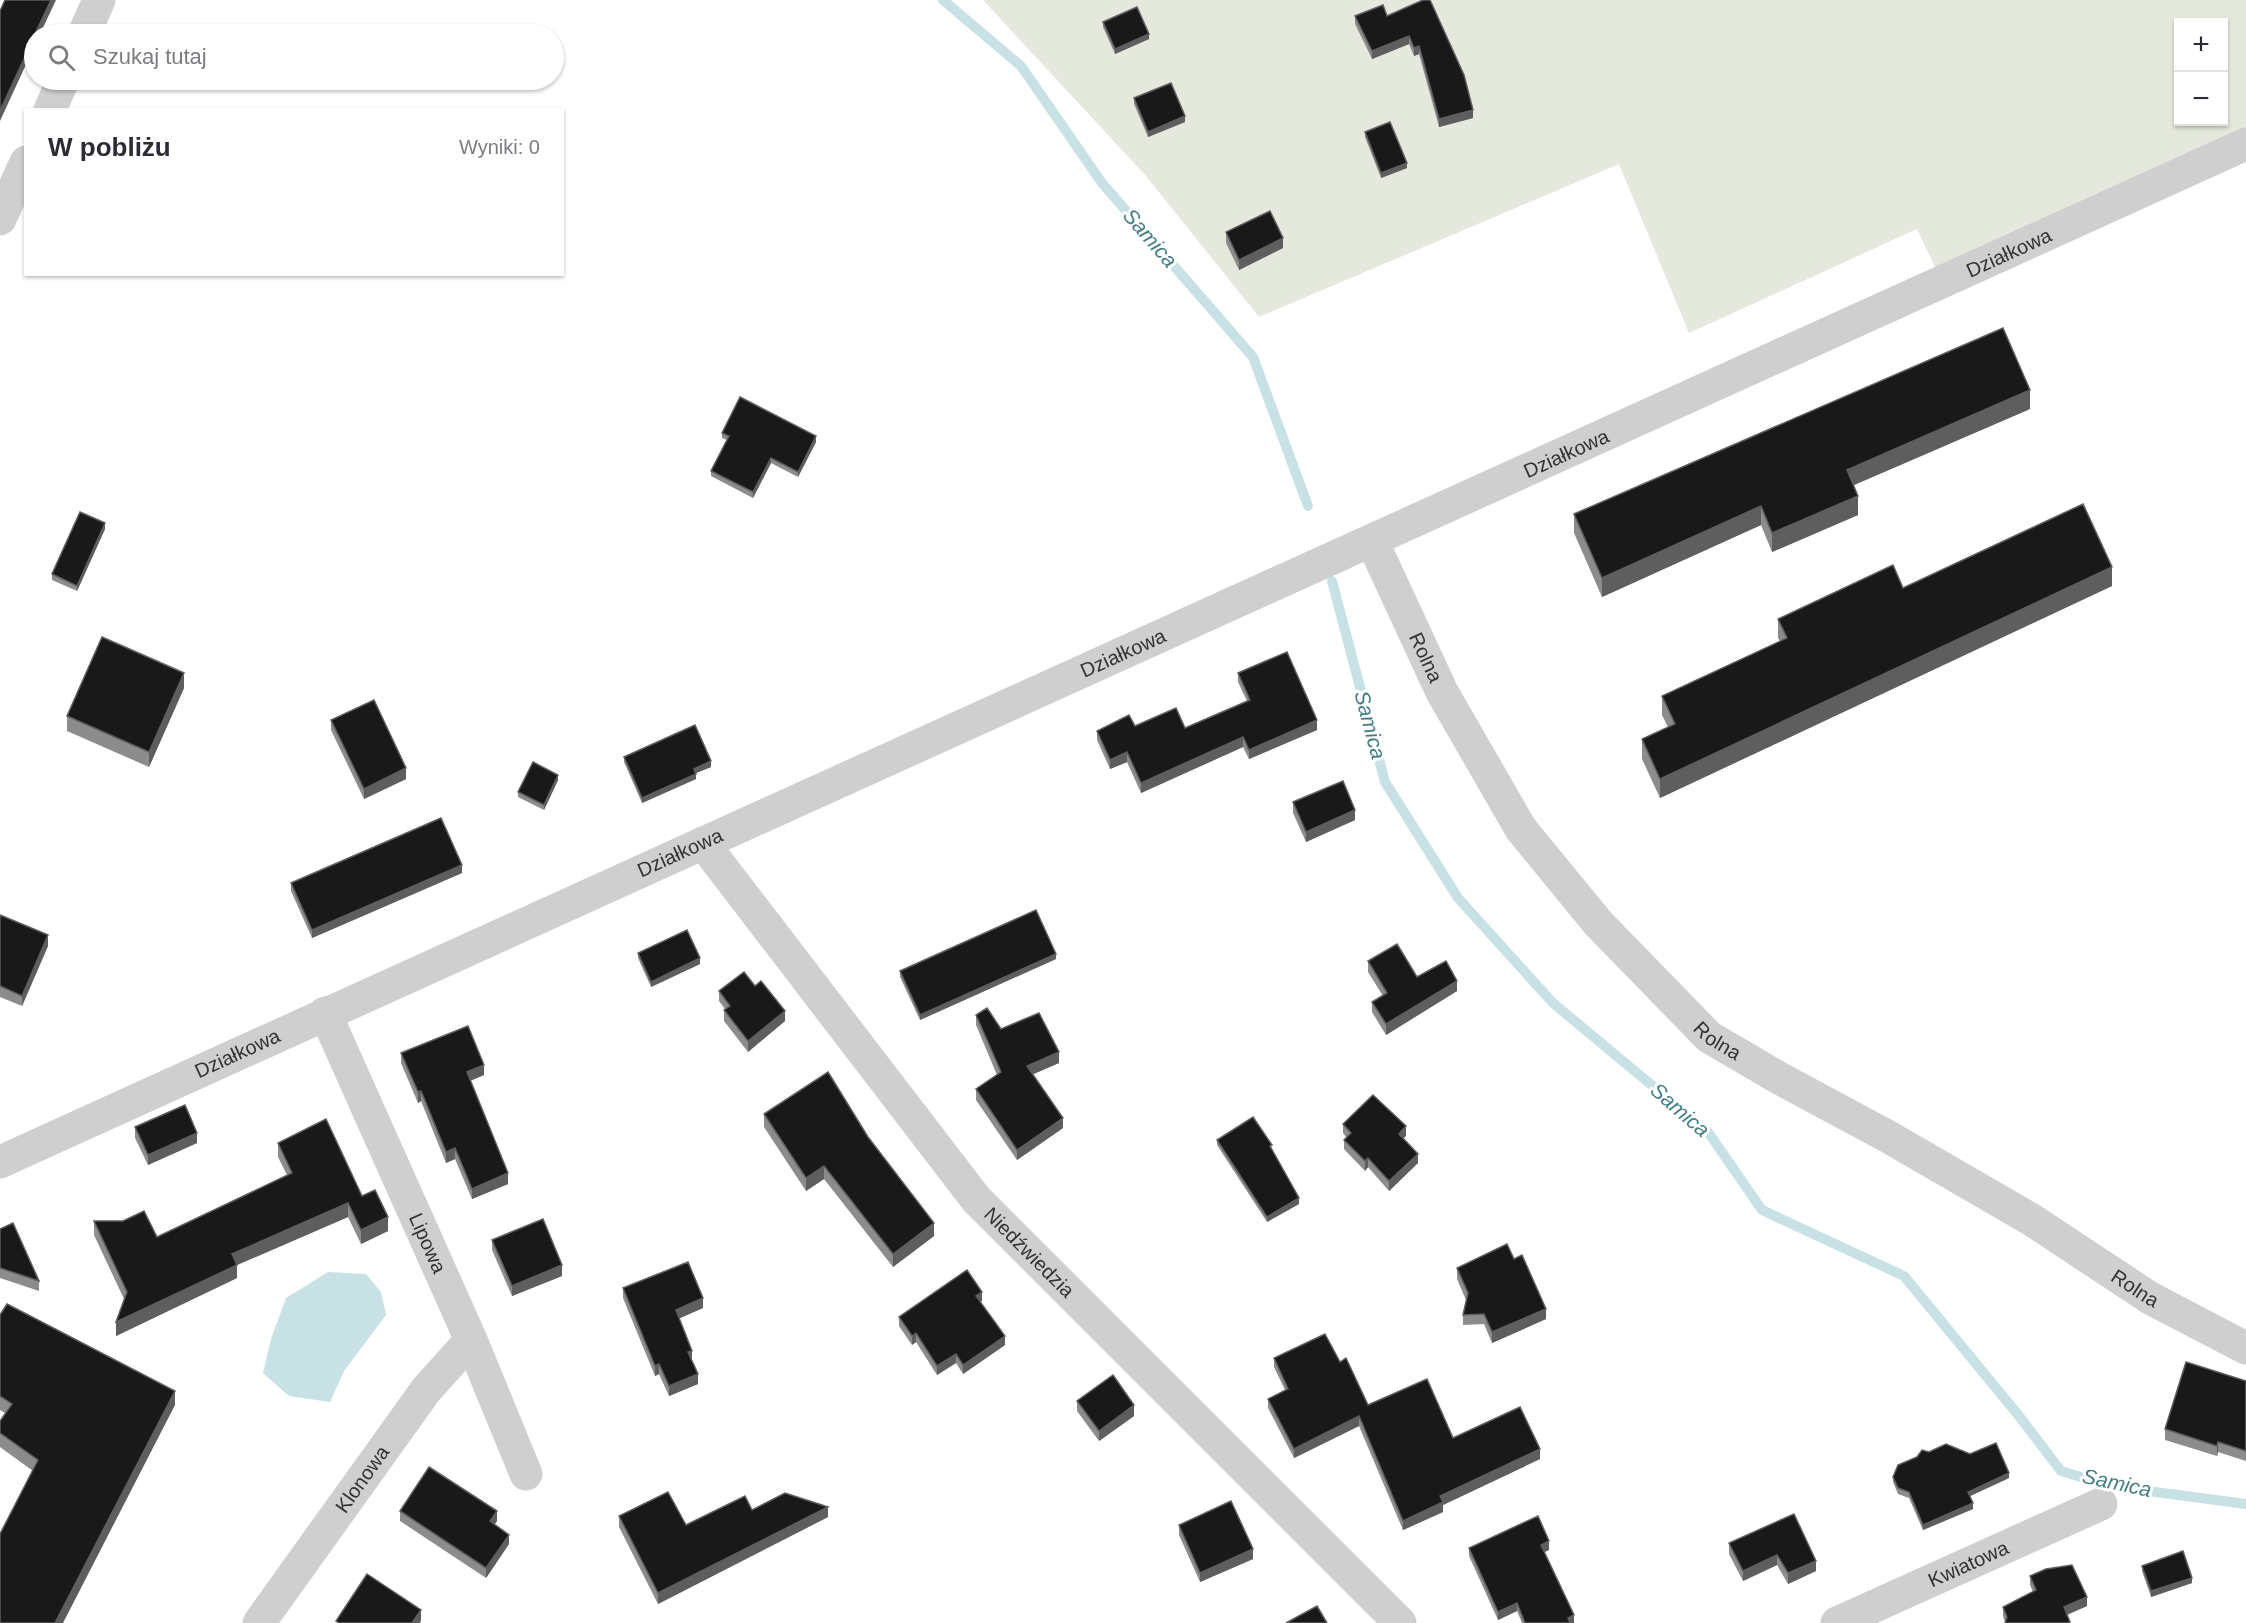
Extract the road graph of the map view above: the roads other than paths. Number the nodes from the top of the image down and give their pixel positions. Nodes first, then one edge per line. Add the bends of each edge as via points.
1 (99, 0) edge
2 (88, 24) edge
3 (59, 90) edge
4 (51, 108) edge
5 (2246, 144) edge
6 (24, 166) edge
7 (0, 219) edge
8 (1373, 543) junction
9 (704, 843) junction
10 (325, 1012) junction
11 (0, 1162) edge
12 (471, 1340) junction
13 (2246, 1348) edge
14 (526, 1474) dead end
15 (2101, 1504) dead end
16 (260, 1623) edge
17 (1400, 1623) edge
18 (1837, 1623) edge

1 - 2 street
3 - 4 street
5 - 8 street, Działkowa
6 - 7 street
8 - 9 street, Działkowa
8 - 13 street, Rolna via 1442,692 1521,829 1598,923 1709,1037 2021,1214 2150,1298
9 - 10 street, Działkowa
9 - 17 street, Niedźwiedzia via 976,1199
10 - 11 street, Działkowa
10 - 12 street, Lipowa
12 - 14 street, Lipowa
12 - 16 street, Klonowa via 426,1390
15 - 18 street, Kwiatowa

